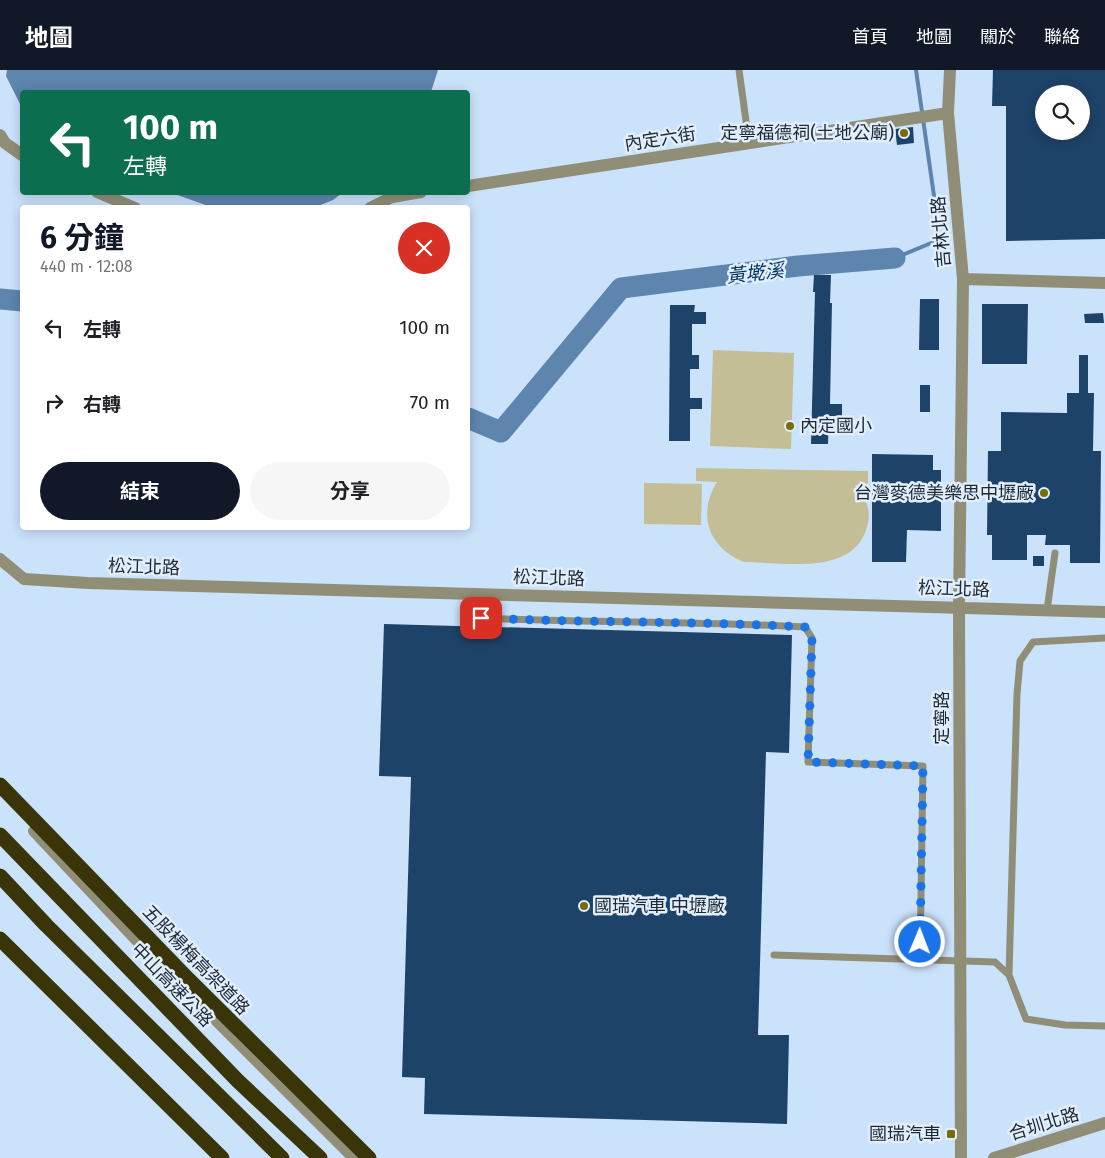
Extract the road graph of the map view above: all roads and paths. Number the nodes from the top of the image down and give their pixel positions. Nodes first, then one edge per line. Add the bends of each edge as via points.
1 (739, 70) edge
2 (950, 70) edge
3 (948, 113) junction
4 (0, 135) edge
5 (749, 143) junction
6 (20, 154) edge
7 (470, 186) edge
8 (104, 195) edge
9 (404, 195) edge
10 (128, 205) edge
11 (376, 205) edge
12 (963, 279) junction
13 (1105, 283) edge
14 (1055, 553) dead end
15 (0, 559) edge
16 (959, 607) junction
17 (1047, 610) junction
18 (1105, 612) edge
19 (481, 618) dead end
20 (1105, 638) edge
21 (0, 786) edge
22 (0, 794) edge
23 (0, 834) edge
24 (0, 876) edge
25 (0, 939) edge
26 (774, 955) dead end
27 (920, 961) junction
28 (960, 963) junction
29 (1009, 975) junction
30 (1105, 1026) edge
31 (1105, 1123) edge
32 (222, 1158) edge
33 (282, 1158) edge
34 (320, 1158) edge
35 (354, 1158) edge
36 (368, 1158) edge
37 (961, 1158) edge
38 (994, 1158) edge

1 - 5 lane
2 - 3 street, 吉林北路
3 - 5 street, 內定六街
3 - 12 street, 吉林北路
4 - 6 street
5 - 7 street, 內定六街
8 - 10 street
9 - 11 street
12 - 13 street, 吉林北路
12 - 16 street, 定寧路
14 - 17 lane
15 - 16 street, 松江北路 via 24,579 88,583
16 - 17 street, 松江北路
16 - 28 street, 定寧路
17 - 18 street, 松江北路
19 - 27 lane via 731,622 805,627 812,638 808,762 923,766
20 - 29 lane via 1033,642 1020,661 1013,773
21 - 36 highway, 五股楊梅高架道路
22 - 35 street via 145,949
23 - 34 highway, 中山高速公路 via 238,1081
24 - 33 highway
25 - 32 highway
26 - 27 lane
27 - 28 lane
28 - 29 lane via 995,962
28 - 37 street, 定寧路
29 - 30 lane via 1026,1020 1065,1026
31 - 38 street, 合圳北路

